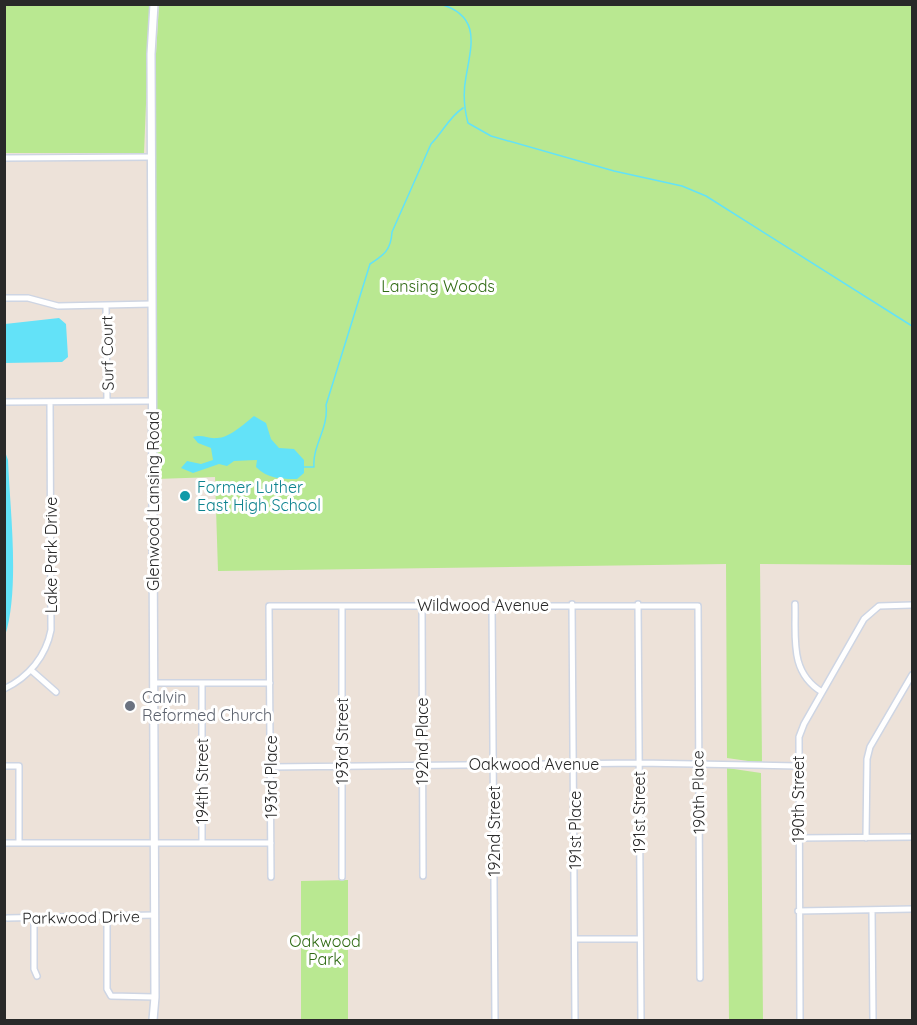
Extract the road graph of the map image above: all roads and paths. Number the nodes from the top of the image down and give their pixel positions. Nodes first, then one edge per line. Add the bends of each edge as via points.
1 (154, 4) edge
2 (152, 157) junction
3 (4, 158) edge
4 (4, 298) edge
5 (152, 304) junction
6 (106, 305) junction
7 (107, 400) junction
8 (153, 401) junction
9 (4, 402) edge
10 (50, 402) junction
11 (573, 604) junction
12 (638, 604) junction
13 (795, 604) dead end
14 (492, 605) junction
15 (912, 605) edge
16 (269, 606) joint
17 (342, 606) junction
18 (422, 606) junction
19 (698, 606) joint
20 (31, 670) junction
21 (912, 675) edge
22 (202, 683) junction
23 (270, 683) junction
24 (154, 684) junction
25 (4, 689) edge
26 (56, 692) dead end
27 (822, 692) junction
28 (639, 762) junction
29 (494, 764) junction
30 (697, 764) junction
31 (423, 765) junction
32 (575, 765) junction
33 (4, 766) edge
34 (342, 766) junction
35 (797, 766) junction
36 (270, 767) junction
37 (866, 837) junction
38 (912, 837) edge
39 (798, 838) junction
40 (154, 841) junction
41 (4, 843) edge
42 (19, 843) junction
43 (202, 843) junction
44 (271, 843) junction
45 (271, 876) dead end
46 (423, 876) dead end
47 (342, 877) dead end
48 (912, 909) edge
49 (872, 910) junction
50 (798, 911) junction
51 (155, 915) junction
52 (107, 916) junction
53 (34, 917) junction
54 (7, 918) dead end
55 (575, 939) junction
56 (640, 939) junction
57 (37, 976) dead end
58 (700, 978) dead end
59 (155, 997) junction
60 (153, 1020) edge
61 (159, 1020) edge
62 (495, 1020) edge
63 (575, 1020) edge
64 (641, 1020) edge
65 (800, 1020) edge
66 (873, 1020) edge

1 - 2 main road, Glenwood Lansing Road
2 - 3 street
2 - 5 main road, Glenwood Lansing Road
4 - 6 street via 28,298 58,306
5 - 6 street
5 - 8 main road, Glenwood Lansing Road
6 - 7 street, Surf Court
7 - 8 street
7 - 10 street
8 - 24 main road, Glenwood Lansing Road
9 - 10 street
10 - 20 street, Lake Park Drive via 51,625 44,651
11 - 12 street, Wildwood Avenue
11 - 14 street, Wildwood Avenue
11 - 32 street, 191st Place
12 - 19 street, Wildwood Avenue
12 - 28 street, 191st Street
13 - 27 street via 798,667 807,681
14 - 18 street, Wildwood Avenue
14 - 29 street, 192nd Street
15 - 27 street, 190th Street via 884,605 864,618
16 - 17 street, Wildwood Avenue
16 - 23 street, 193rd Place
17 - 18 street, Wildwood Avenue
17 - 34 street, 193rd Street
18 - 31 street, 192nd Place
19 - 30 street, 190th Place
20 - 25 street, Lake Park Drive
20 - 26 street
21 - 37 street via 870,747
22 - 23 street
22 - 24 street
22 - 43 street, 194th Street
23 - 36 street, 193rd Place
24 - 40 main road, Glenwood Lansing Road
27 - 35 street, 190th Street via 801,731
28 - 30 street, Oakwood Avenue
28 - 32 street, Oakwood Avenue
28 - 56 street, 191st Street
29 - 31 street, Oakwood Avenue
29 - 32 street, Oakwood Avenue
29 - 62 street, 192nd Street
30 - 35 street, Oakwood Avenue
30 - 58 street, 190th Place
31 - 34 street, Oakwood Avenue
31 - 46 street, 192nd Place
32 - 55 street, 191st Place
33 - 42 street via 19,766
34 - 36 street, Oakwood Avenue
34 - 47 street, 193rd Street
35 - 39 street, 190th Street
36 - 44 street, 193rd Place
37 - 38 street
37 - 39 street
39 - 50 street, 190th Street
40 - 42 street
40 - 43 street
40 - 51 main road, Glenwood Lansing Road
41 - 42 street
43 - 44 street
44 - 45 street, 193rd Place
48 - 49 street
49 - 50 street
49 - 66 street
50 - 65 street, 190th Street
51 - 52 street, Parkwood Drive
51 - 59 main road, Glenwood Lansing Road
52 - 53 street, Parkwood Drive
52 - 59 street via 107,989 111,996
53 - 54 street, Parkwood Drive
53 - 57 street
55 - 56 street
55 - 63 street, 191st Place
56 - 64 street, 191st Street
59 - 60 main road, Glenwood Lansing Road
59 - 61 main road, Glenwood Lansing Road

